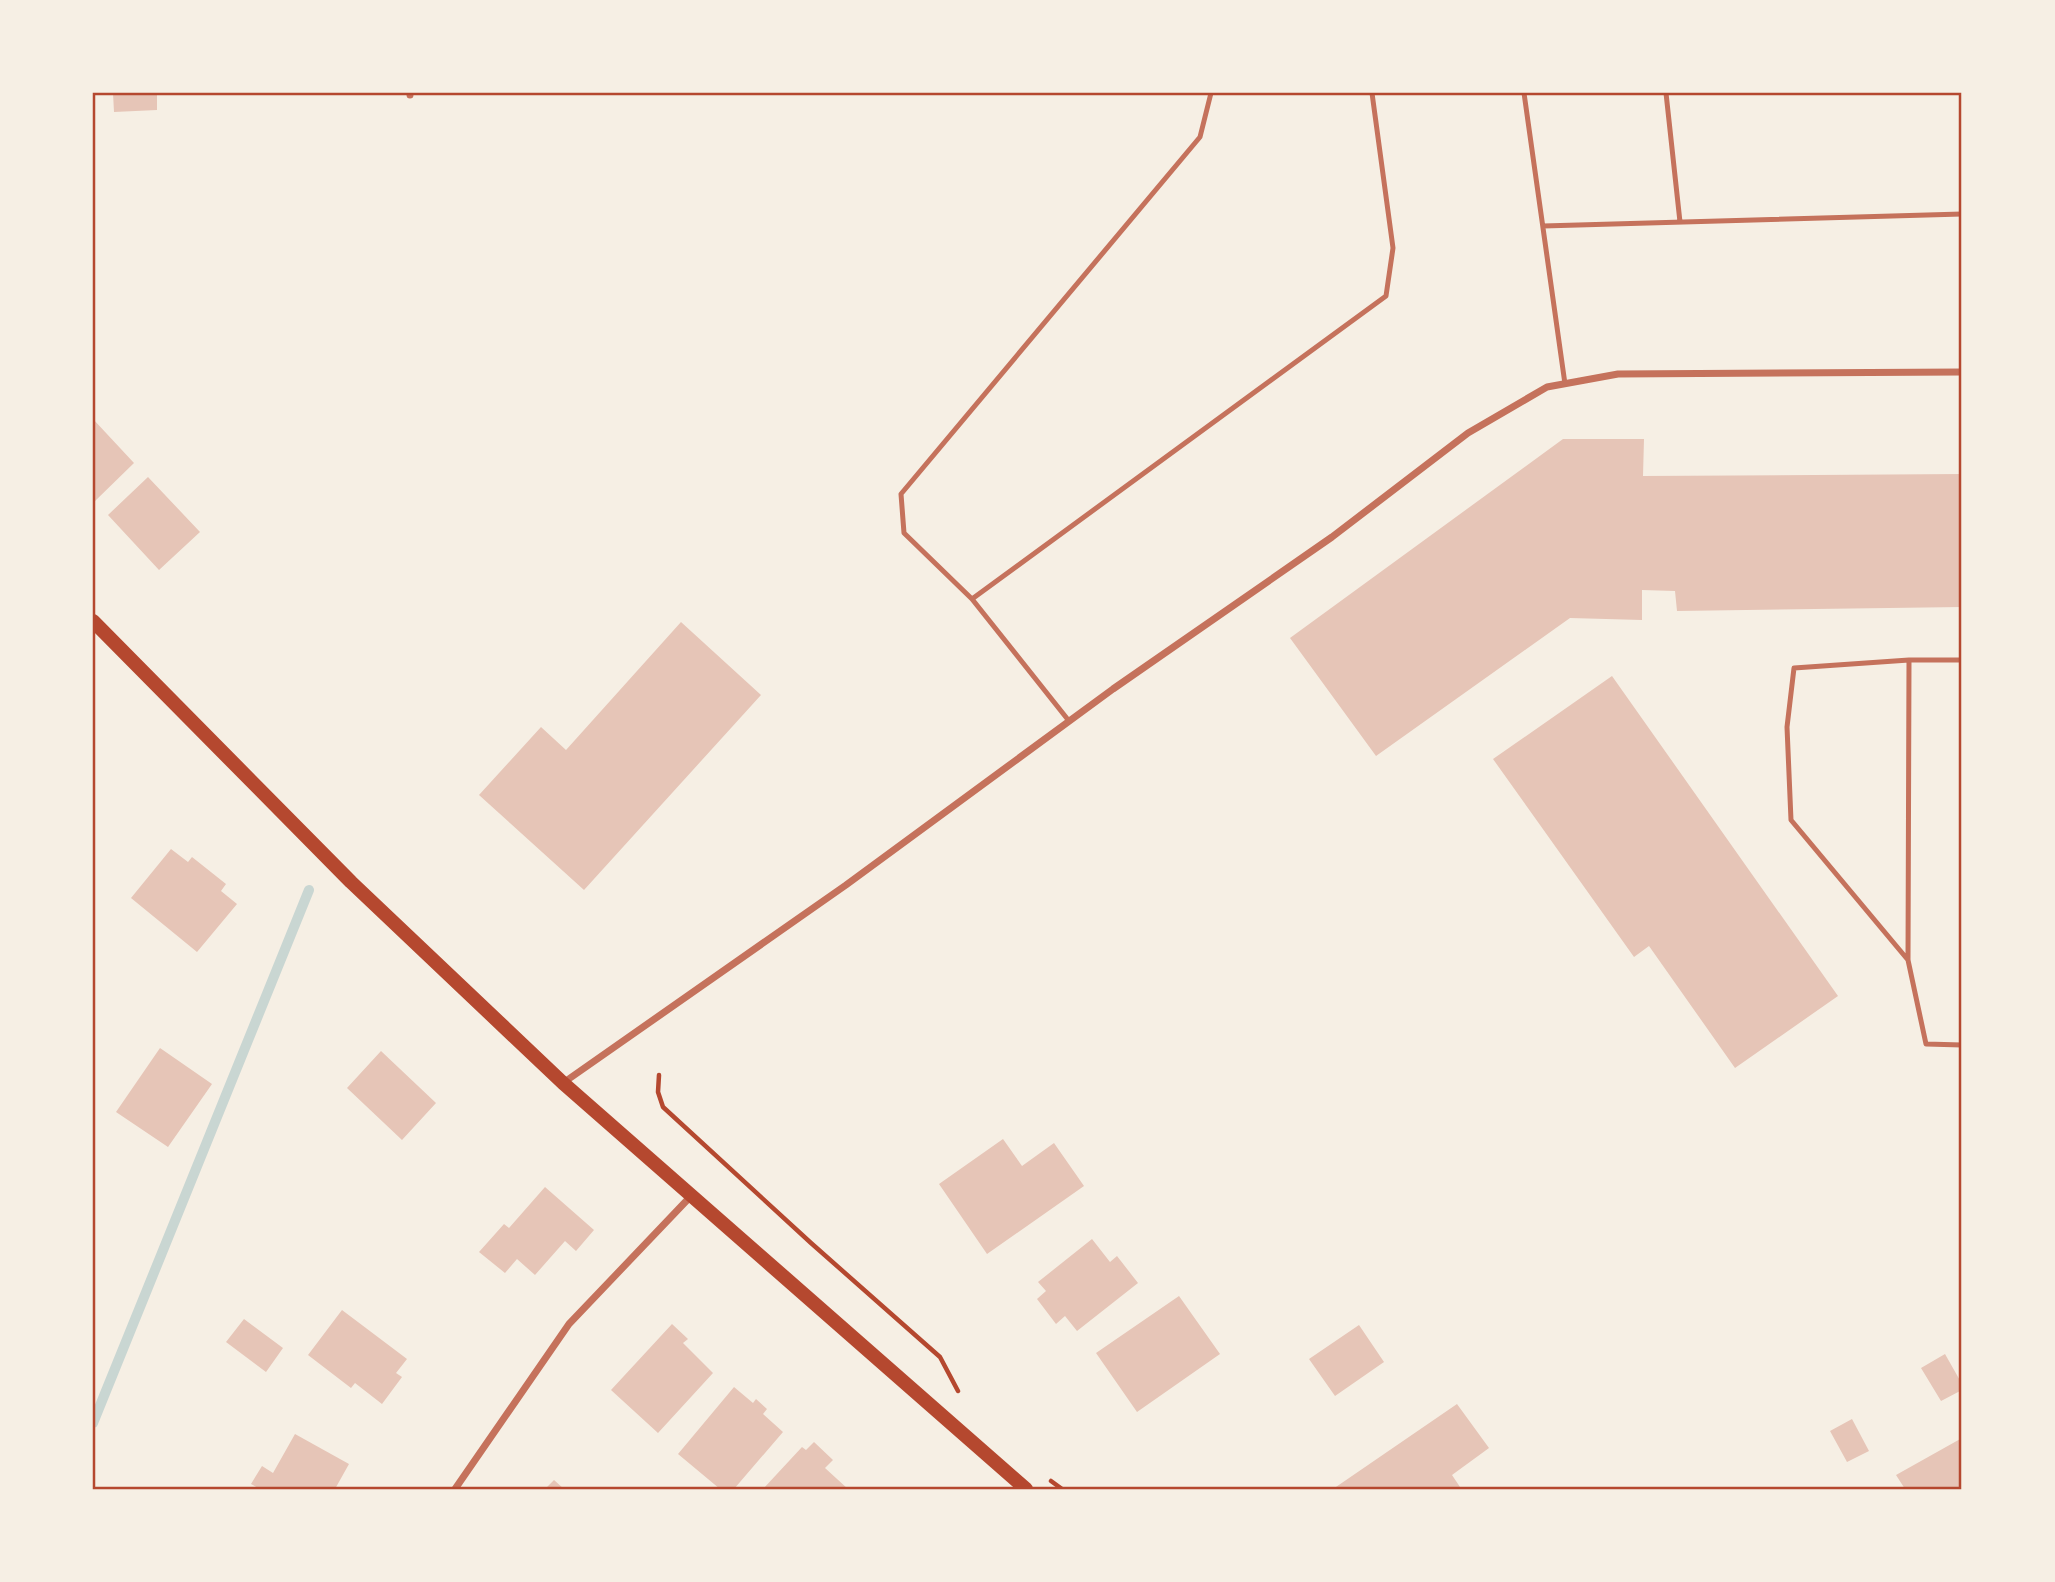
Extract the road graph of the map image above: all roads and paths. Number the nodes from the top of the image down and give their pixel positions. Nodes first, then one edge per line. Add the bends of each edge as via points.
1 (1211, 93) edge
2 (1372, 93) edge
3 (1524, 93) edge
4 (1666, 93) edge
5 (1962, 214) edge
6 (1680, 222) junction
7 (1543, 226) junction
8 (1962, 372) edge
9 (1565, 384) junction
10 (972, 599) junction
11 (93, 621) edge
12 (1909, 660) junction
13 (1962, 660) edge
14 (1069, 722) junction
15 (1908, 960) junction
16 (1962, 1045) edge
17 (659, 1075) dead end
18 (563, 1083) junction
19 (692, 1195) junction
20 (958, 1393) dead end
21 (1042, 1474) dead end
22 (455, 1489) edge
23 (1026, 1489) edge
24 (1062, 1489) edge

1 - 10 lane via 1200,137 901,494 904,533
2 - 10 lane via 1393,248 1386,296
3 - 7 lane
4 - 6 lane
5 - 6 lane
6 - 7 lane
7 - 9 lane
8 - 9 street via 1618,374
9 - 14 street via 1547,387 1468,433 1332,537
10 - 14 lane
11 - 18 main road via 351,882
12 - 13 lane
12 - 15 lane
12 - 15 lane via 1794,668 1787,727 1791,820
14 - 18 street via 846,886
15 - 16 lane via 1926,1044
17 - 20 path via 663,1107 940,1357
18 - 19 main road
19 - 22 street via 569,1324
19 - 23 main road
21 - 24 path

